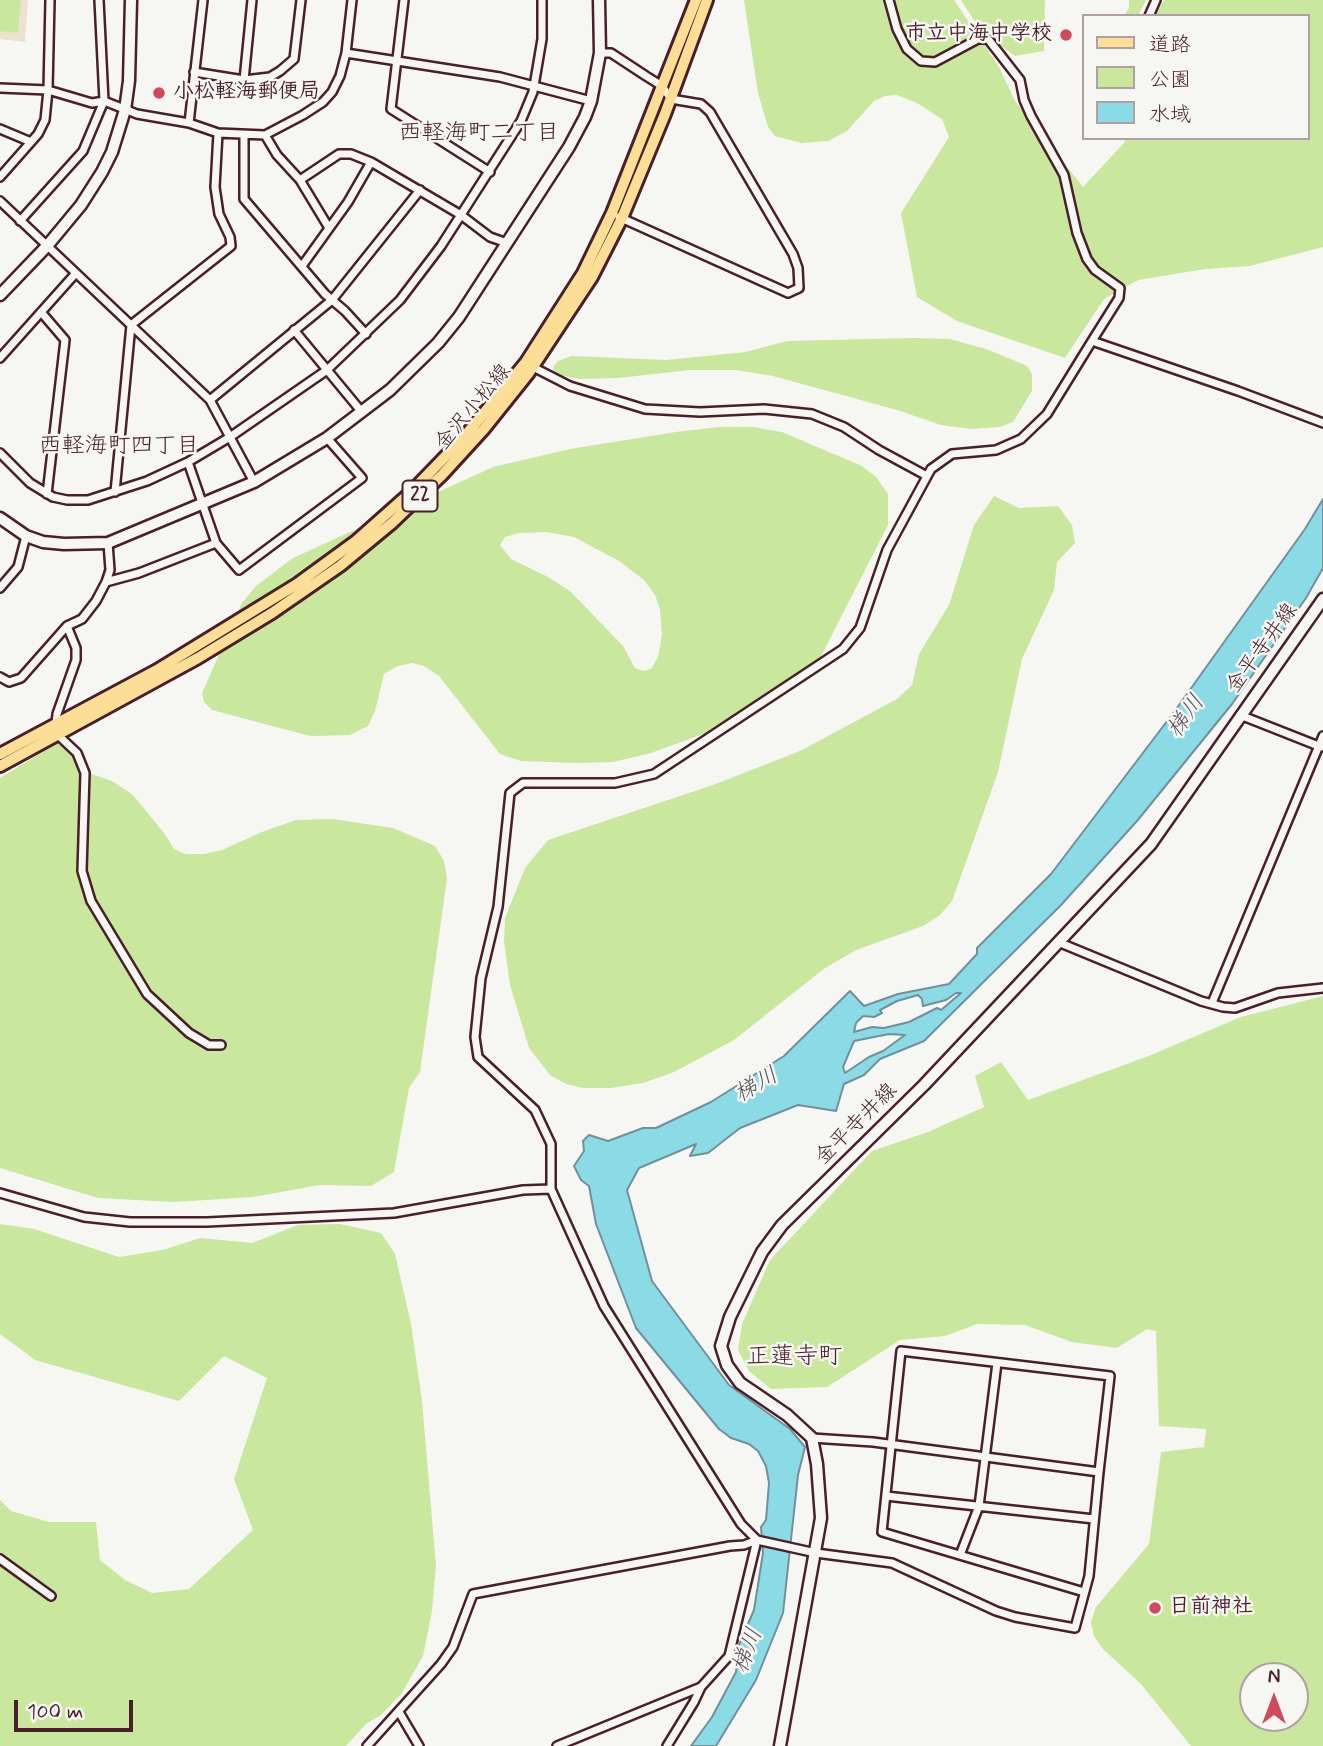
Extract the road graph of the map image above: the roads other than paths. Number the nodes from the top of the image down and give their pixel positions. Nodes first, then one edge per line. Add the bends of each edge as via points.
1 (50, 0) edge
2 (99, 0) edge
3 (131, 0) edge
4 (203, 0) edge
5 (252, 0) edge
6 (301, 0) edge
7 (352, 0) edge
8 (404, 0) edge
9 (542, 0) edge
10 (598, 0) edge
11 (696, 0) edge
12 (707, 0) edge
13 (889, 0) edge
14 (600, 52) junction
15 (346, 53) junction
16 (396, 61) junction
17 (194, 72) junction
18 (244, 80) junction
19 (534, 85) junction
20 (662, 86) junction
21 (0, 88) edge
22 (48, 90) junction
23 (671, 99) junction
24 (104, 101) junction
25 (591, 101) junction
26 (125, 110) junction
27 (189, 123) junction
28 (0, 129) edge
29 (218, 133) junction
30 (244, 135) junction
31 (265, 135) junction
32 (31, 142) junction
33 (371, 162) junction
34 (490, 172) junction
35 (0, 177) edge
36 (300, 180) junction
37 (419, 190) junction
38 (0, 201) edge
39 (461, 215) junction
40 (617, 216) junction
41 (20, 220) junction
42 (329, 228) junction
43 (507, 243) junction
44 (47, 246) junction
45 (302, 266) junction
46 (76, 273) junction
47 (0, 295) edge
48 (332, 300) junction
49 (41, 312) junction
50 (131, 325) junction
51 (294, 330) junction
52 (366, 334) junction
53 (1092, 341) junction
54 (0, 358) edge
55 (529, 365) junction
56 (327, 370) junction
57 (209, 400) junction
58 (361, 411) junction
59 (1323, 423) edge
60 (230, 437) junction
61 (327, 438) junction
62 (1, 456) edge
63 (188, 462) junction
64 (927, 476) junction
65 (254, 482) junction
66 (115, 492) junction
67 (47, 494) junction
68 (204, 504) junction
69 (0, 518) edge
70 (26, 536) junction
71 (108, 543) junction
72 (216, 543) junction
73 (106, 582) junction
74 (0, 589) edge
75 (1323, 599) edge
76 (67, 626) junction
77 (0, 677) edge
78 (1240, 715) junction
79 (57, 729) junction
80 (1323, 736) edge
81 (1321, 747) edge
82 (0, 754) edge
83 (0, 766) edge
84 (1057, 941) junction
85 (1323, 988) edge
86 (1212, 1003) junction
87 (221, 1045) dead end
88 (551, 1189) junction
89 (0, 1194) edge
90 (997, 1363) junction
91 (812, 1438) junction
92 (891, 1444) junction
93 (986, 1457) junction
94 (1099, 1472) junction
95 (886, 1496) junction
96 (978, 1506) junction
97 (1094, 1519) junction
98 (757, 1540) junction
99 (810, 1552) junction
100 (960, 1555) junction
101 (0, 1559) edge
102 (1084, 1592) junction
103 (51, 1596) dead end
104 (701, 1688) junction
105 (399, 1712) junction
106 (367, 1746) edge
107 (419, 1746) edge
108 (557, 1746) edge
109 (667, 1746) edge
110 (780, 1746) edge

1 - 22 street
2 - 24 street
3 - 26 main road
4 - 17 street
5 - 18 street
6 - 18 street via 294,59 270,77
7 - 15 street
8 - 16 street
9 - 19 street via 542,39
10 - 14 main road
11 - 20 main road, 金沢小松線 / 22
12 - 23 main road, 金沢小松線 / 22
13 - 53 street via 907,49 921,61 935,62 978,39 988,39 1020,80 1031,116 1064,175 1087,259 1120,288 1119,298
14 - 20 street via 611,53
14 - 25 main road
15 - 16 street
15 - 31 street via 340,76 323,102
16 - 19 street
16 - 34 street via 391,109
17 - 18 street
17 - 27 street
19 - 25 street
19 - 34 street via 522,121
20 - 23 street
20 - 40 main road, 金沢小松線 / 22
21 - 22 street
22 - 24 street via 92,103
22 - 32 street via 44,120
23 - 40 main road, 金沢小松線 / 22
23 - 40 street via 701,104 710,112 793,254 799,288 788,293
24 - 26 street
24 - 41 street via 83,151
25 - 43 main road via 569,147
26 - 27 street
26 - 44 main road via 102,172
27 - 29 street
28 - 32 street
29 - 30 street
29 - 50 street via 215,187 231,246
30 - 31 street
30 - 45 street via 244,199
31 - 36 street
32 - 35 street
33 - 36 street via 339,154
33 - 37 street
33 - 42 street
34 - 39 street
36 - 42 street
37 - 39 street
37 - 48 street
38 - 41 street
39 - 43 street via 490,237
39 - 52 street via 400,300
40 - 55 main road, 金沢小松線 / 22
41 - 44 street
42 - 45 street
43 - 58 main road via 438,343
44 - 46 street
44 - 47 main road
45 - 48 street
46 - 49 street
46 - 50 street
48 - 51 street
48 - 52 street
49 - 54 street
49 - 67 street via 65,340
50 - 57 street
50 - 66 street
51 - 56 street
51 - 57 street
52 - 56 street
53 - 59 street
53 - 64 street via 1047,414 1021,439 996,450 952,454
55 - 64 street via 570,386 645,409 764,409 812,414 844,426
55 - 79 main road, 金沢小松線 / 22 via 410,494 356,541 228,628
56 - 58 street
56 - 60 street
57 - 60 street
58 - 61 main road
60 - 63 street
60 - 65 street
61 - 65 main road
61 - 72 street via 362,478 239,570
62 - 67 street
63 - 66 street
63 - 68 street
64 - 88 street via 887,550 860,628 844,649 654,774 615,783 523,783 510,793 498,907 481,978 475,1037 478,1057 535,1110 551,1144
65 - 68 main road
66 - 67 street via 88,500
68 - 71 main road
68 - 72 street
69 - 70 main road
70 - 71 main road via 64,544
70 - 74 street via 18,567
71 - 73 street
72 - 73 street
73 - 76 street via 82,619
75 - 78 main road, 金平寺井線
76 - 77 street via 22,678 9,682
76 - 79 street via 76,660 57,714
78 - 81 street
78 - 84 main road, 金平寺井線 via 1151,844
79 - 82 main road, 金沢小松線 / 22
79 - 83 main road, 金沢小松線 / 22
79 - 87 street via 77,753 85,773 82,871 91,901 147,994 190,1033 209,1045
80 - 81 street
81 - 86 street
84 - 86 street
84 - 91 main road, 金平寺井線 via 925,1085 782,1225 762,1252 721,1346 740,1383 788,1415
85 - 86 street via 1278,993 1235,1008
88 - 89 street via 523,1189 394,1213 207,1222 84,1217
88 - 98 street via 604,1306 741,1524
90 - 92 street via 901,1351
90 - 93 street
90 - 94 street via 1110,1376
91 - 92 street
91 - 99 main road via 821,1518
92 - 93 street
92 - 95 street
93 - 94 street
93 - 96 street
94 - 97 street
95 - 96 street
95 - 100 street via 882,1532
96 - 97 street
96 - 100 street
97 - 102 street
98 - 99 street
98 - 104 street via 729,1656
98 - 105 street via 473,1594 453,1647
99 - 102 street via 892,1563 996,1611 1074,1628
99 - 110 main road
100 - 102 street
101 - 103 street
104 - 108 street
104 - 109 street
105 - 106 street
105 - 107 street

